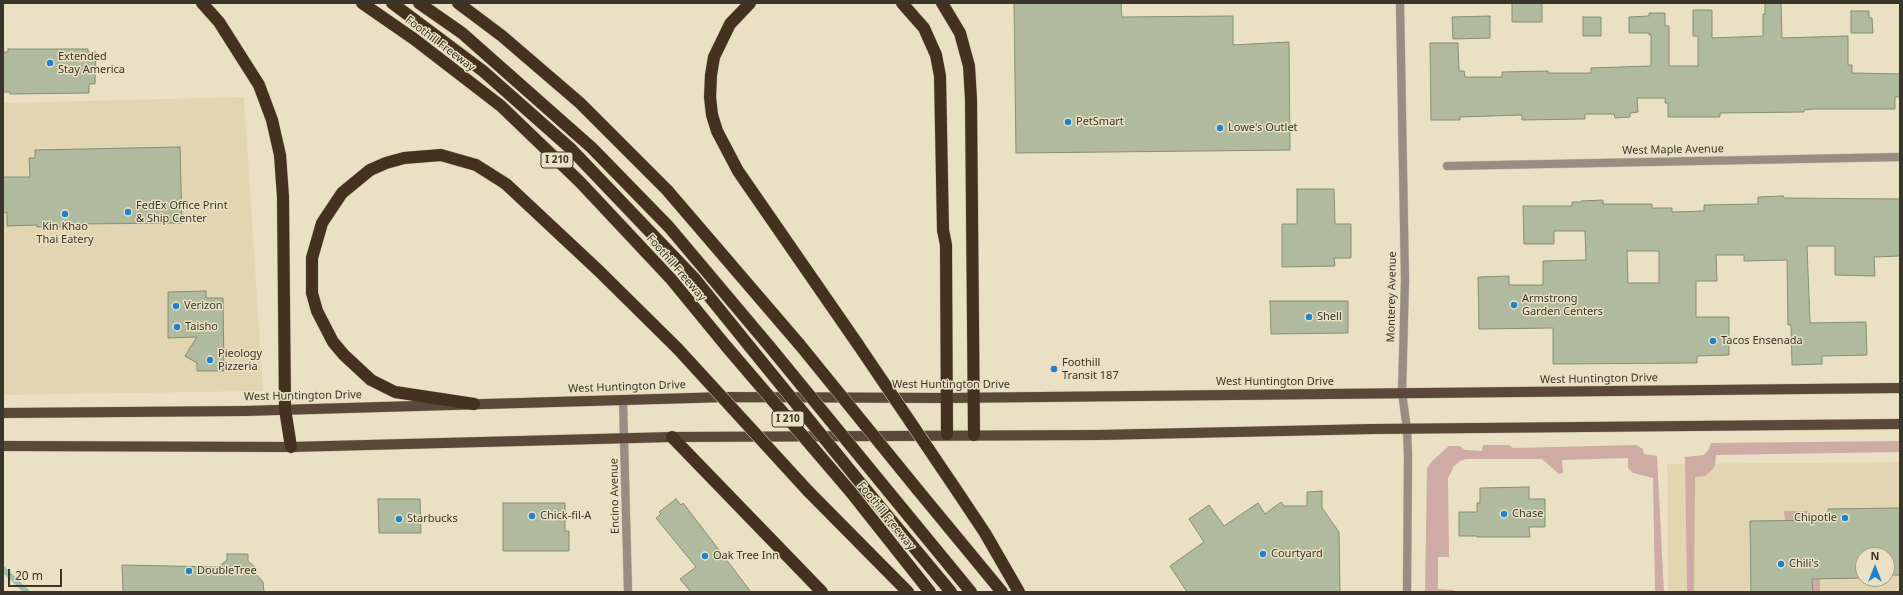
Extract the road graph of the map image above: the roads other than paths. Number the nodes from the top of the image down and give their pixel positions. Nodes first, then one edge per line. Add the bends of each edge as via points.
1 (202, 3) edge
2 (362, 3) edge
3 (392, 3) edge
4 (419, 3) edge
5 (458, 3) edge
6 (750, 3) edge
7 (902, 3) edge
8 (942, 3) edge
9 (1400, 3) edge
10 (1900, 157) edge
11 (1447, 166) dead end
12 (1900, 388) edge
13 (1402, 393) junction
14 (974, 397) junction
15 (946, 398) junction
16 (623, 400) junction
17 (474, 404) junction
18 (285, 409) junction
19 (3, 413) edge
20 (1900, 424) edge
21 (1407, 429) junction
22 (947, 434) junction
23 (974, 435) junction
24 (672, 437) junction
25 (624, 439) junction
26 (3, 446) edge
27 (291, 447) junction
28 (628, 592) edge
29 (822, 592) edge
30 (908, 592) edge
31 (930, 592) edge
32 (951, 592) edge
33 (971, 592) edge
34 (1002, 592) edge
35 (1019, 592) edge
36 (1407, 592) edge

1 - 18 highway via 223,27 259,85 272,120 280,156 283,197
2 - 31 highway, Foothill Freeway / I 210, bridge via 414,39 501,106 580,182 671,279 850,492
3 - 32 highway, bridge via 484,71 570,148 695,279
4 - 33 highway, bridge via 462,33 592,148 669,227
5 - 34 highway, bridge via 502,36 586,108 667,190 800,345
6 - 35 highway, bridge via 730,24 714,57 710,97 717,131 738,171 955,488
7 - 15 highway via 924,28 936,55 940,76 943,230 946,245
8 - 14 highway via 960,33 970,66
9 - 13 street, Monterey Avenue via 1405,280
10 - 11 street, West Maple Avenue
12 - 13 main road, West Huntington Drive
13 - 14 main road, West Huntington Drive
13 - 21 street, Monterey Avenue
14 - 15 main road, West Huntington Drive
14 - 23 highway
15 - 16 main road, West Huntington Drive via 727,397
15 - 22 highway
16 - 17 main road, West Huntington Drive
16 - 25 street, Encino Avenue
17 - 18 main road, West Huntington Drive
17 - 30 highway, bridge via 395,392 371,380 333,342 317,311 312,293 312,258 322,223 346,189 370,170 386,163 404,158 441,156 476,165 506,184 678,349 808,491
18 - 19 main road, West Huntington Drive
18 - 27 highway
20 - 21 main road
21 - 23 main road
21 - 36 street, Monterey Avenue
22 - 23 main road
22 - 24 main road via 884,437
24 - 25 main road
24 - 29 highway
25 - 27 main road
25 - 28 street, Encino Avenue
26 - 27 main road

